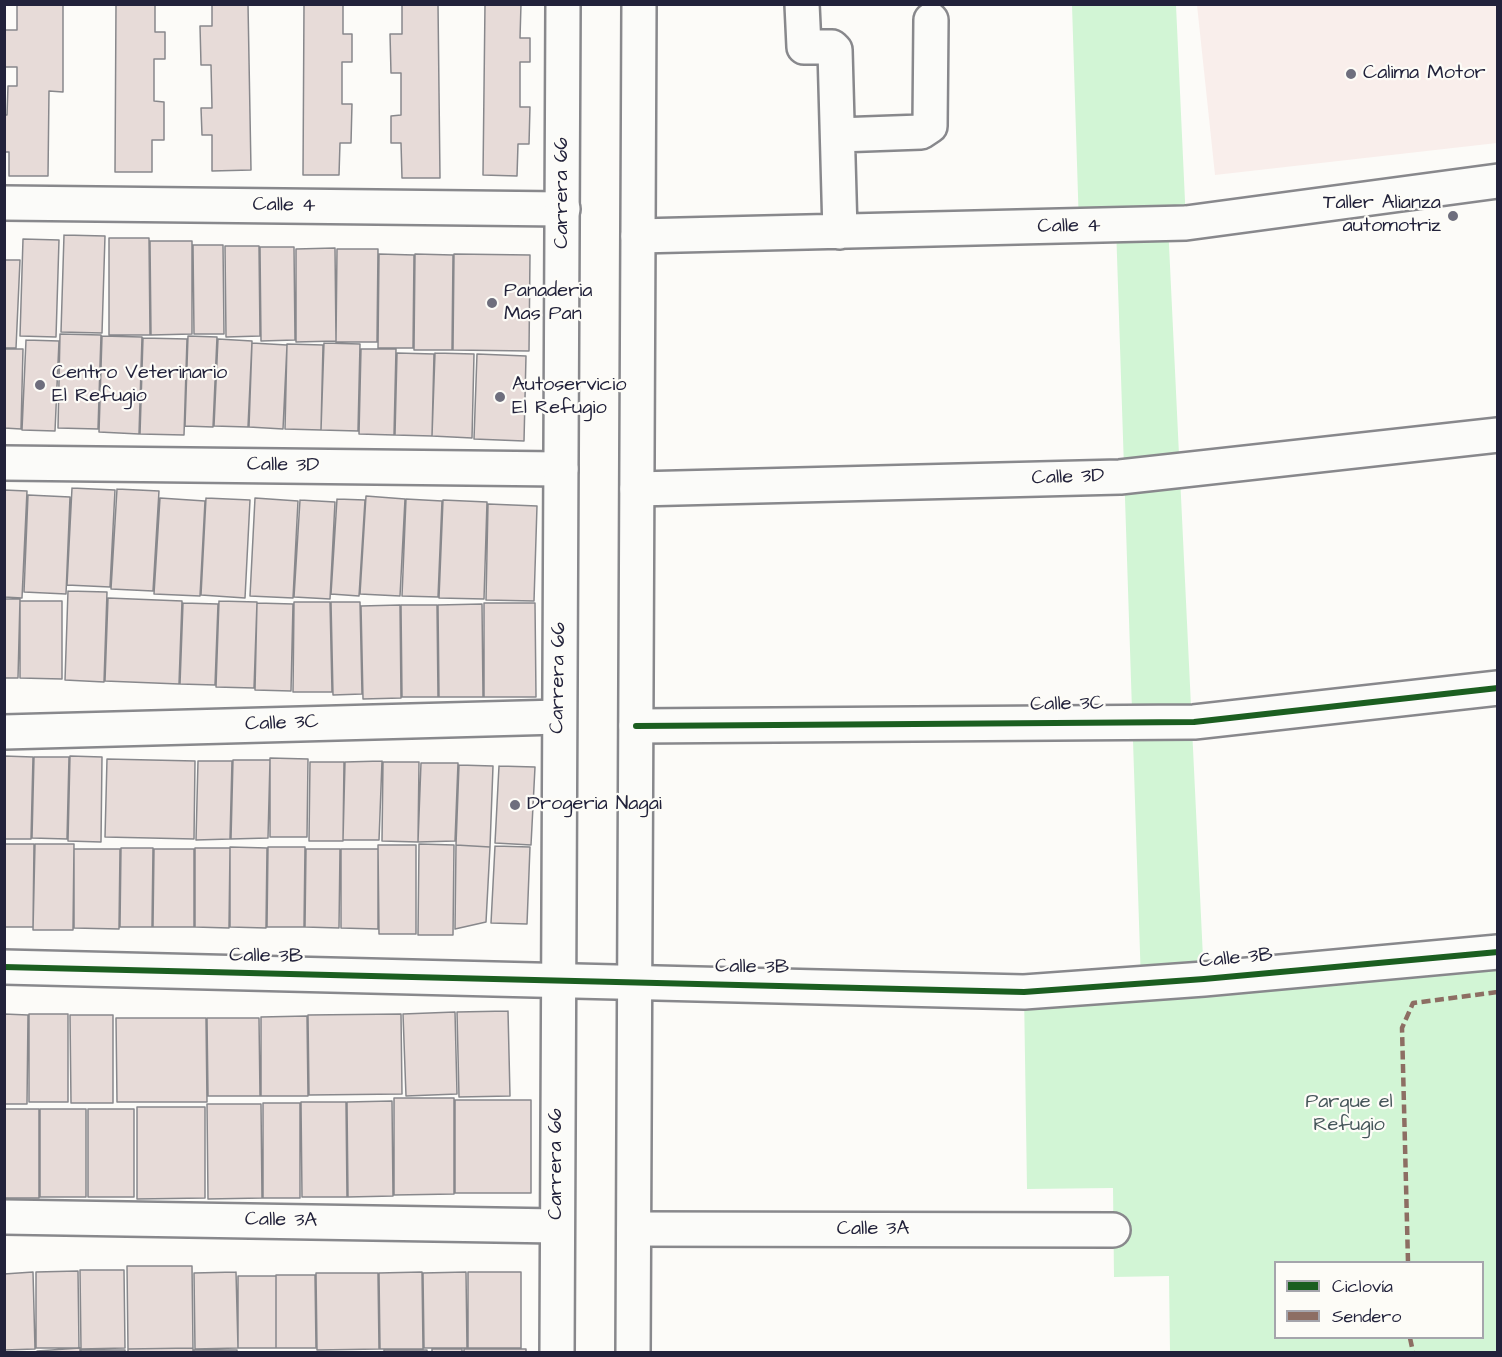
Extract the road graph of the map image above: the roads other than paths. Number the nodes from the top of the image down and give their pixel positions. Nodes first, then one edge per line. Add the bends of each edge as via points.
1 (563, 4) edge
2 (639, 4) edge
3 (802, 4) edge
4 (931, 20) dead end
5 (838, 135) junction
6 (1497, 181) edge
7 (4, 203) edge
8 (563, 209) junction
9 (840, 232) junction
10 (638, 236) junction
11 (1497, 435) edge
12 (4, 464) edge
13 (561, 469) junction
14 (637, 489) junction
15 (1497, 688) edge
16 (559, 717) junction
17 (636, 726) junction
18 (4, 732) edge
19 (1497, 952) edge
20 (4, 967) edge
21 (558, 980) junction
22 (635, 982) junction
23 (4, 1217) edge
24 (557, 1226) junction
25 (634, 1229) junction
26 (1113, 1230) dead end
27 (557, 1353) edge
28 (633, 1353) edge

1 - 8 street, Carrera 66
2 - 10 street
3 - 5 street via 804,47 835,50
4 - 5 street via 930,126 921,132
5 - 9 street
6 - 9 street, Calle 4 via 1186,223
7 - 8 street, Calle 4
8 - 13 street, Carrera 66
9 - 10 street, Calle 4
10 - 14 street
11 - 14 street, Calle 3D via 1120,477
12 - 13 street, Calle 3D
13 - 16 street, Carrera 66
14 - 17 street
15 - 17 street, Calle 3C via 1194,722
16 - 18 street, Calle 3C
16 - 21 street, Carrera 66
17 - 22 street
19 - 22 street, Calle 3B via 1024,992
20 - 21 street, Calle 3B
21 - 22 street, Calle 3B
21 - 24 street, Carrera 66
22 - 25 street
23 - 24 street, Calle 3A
24 - 27 street, Carrera 66
25 - 26 street, Calle 3A
25 - 28 street

